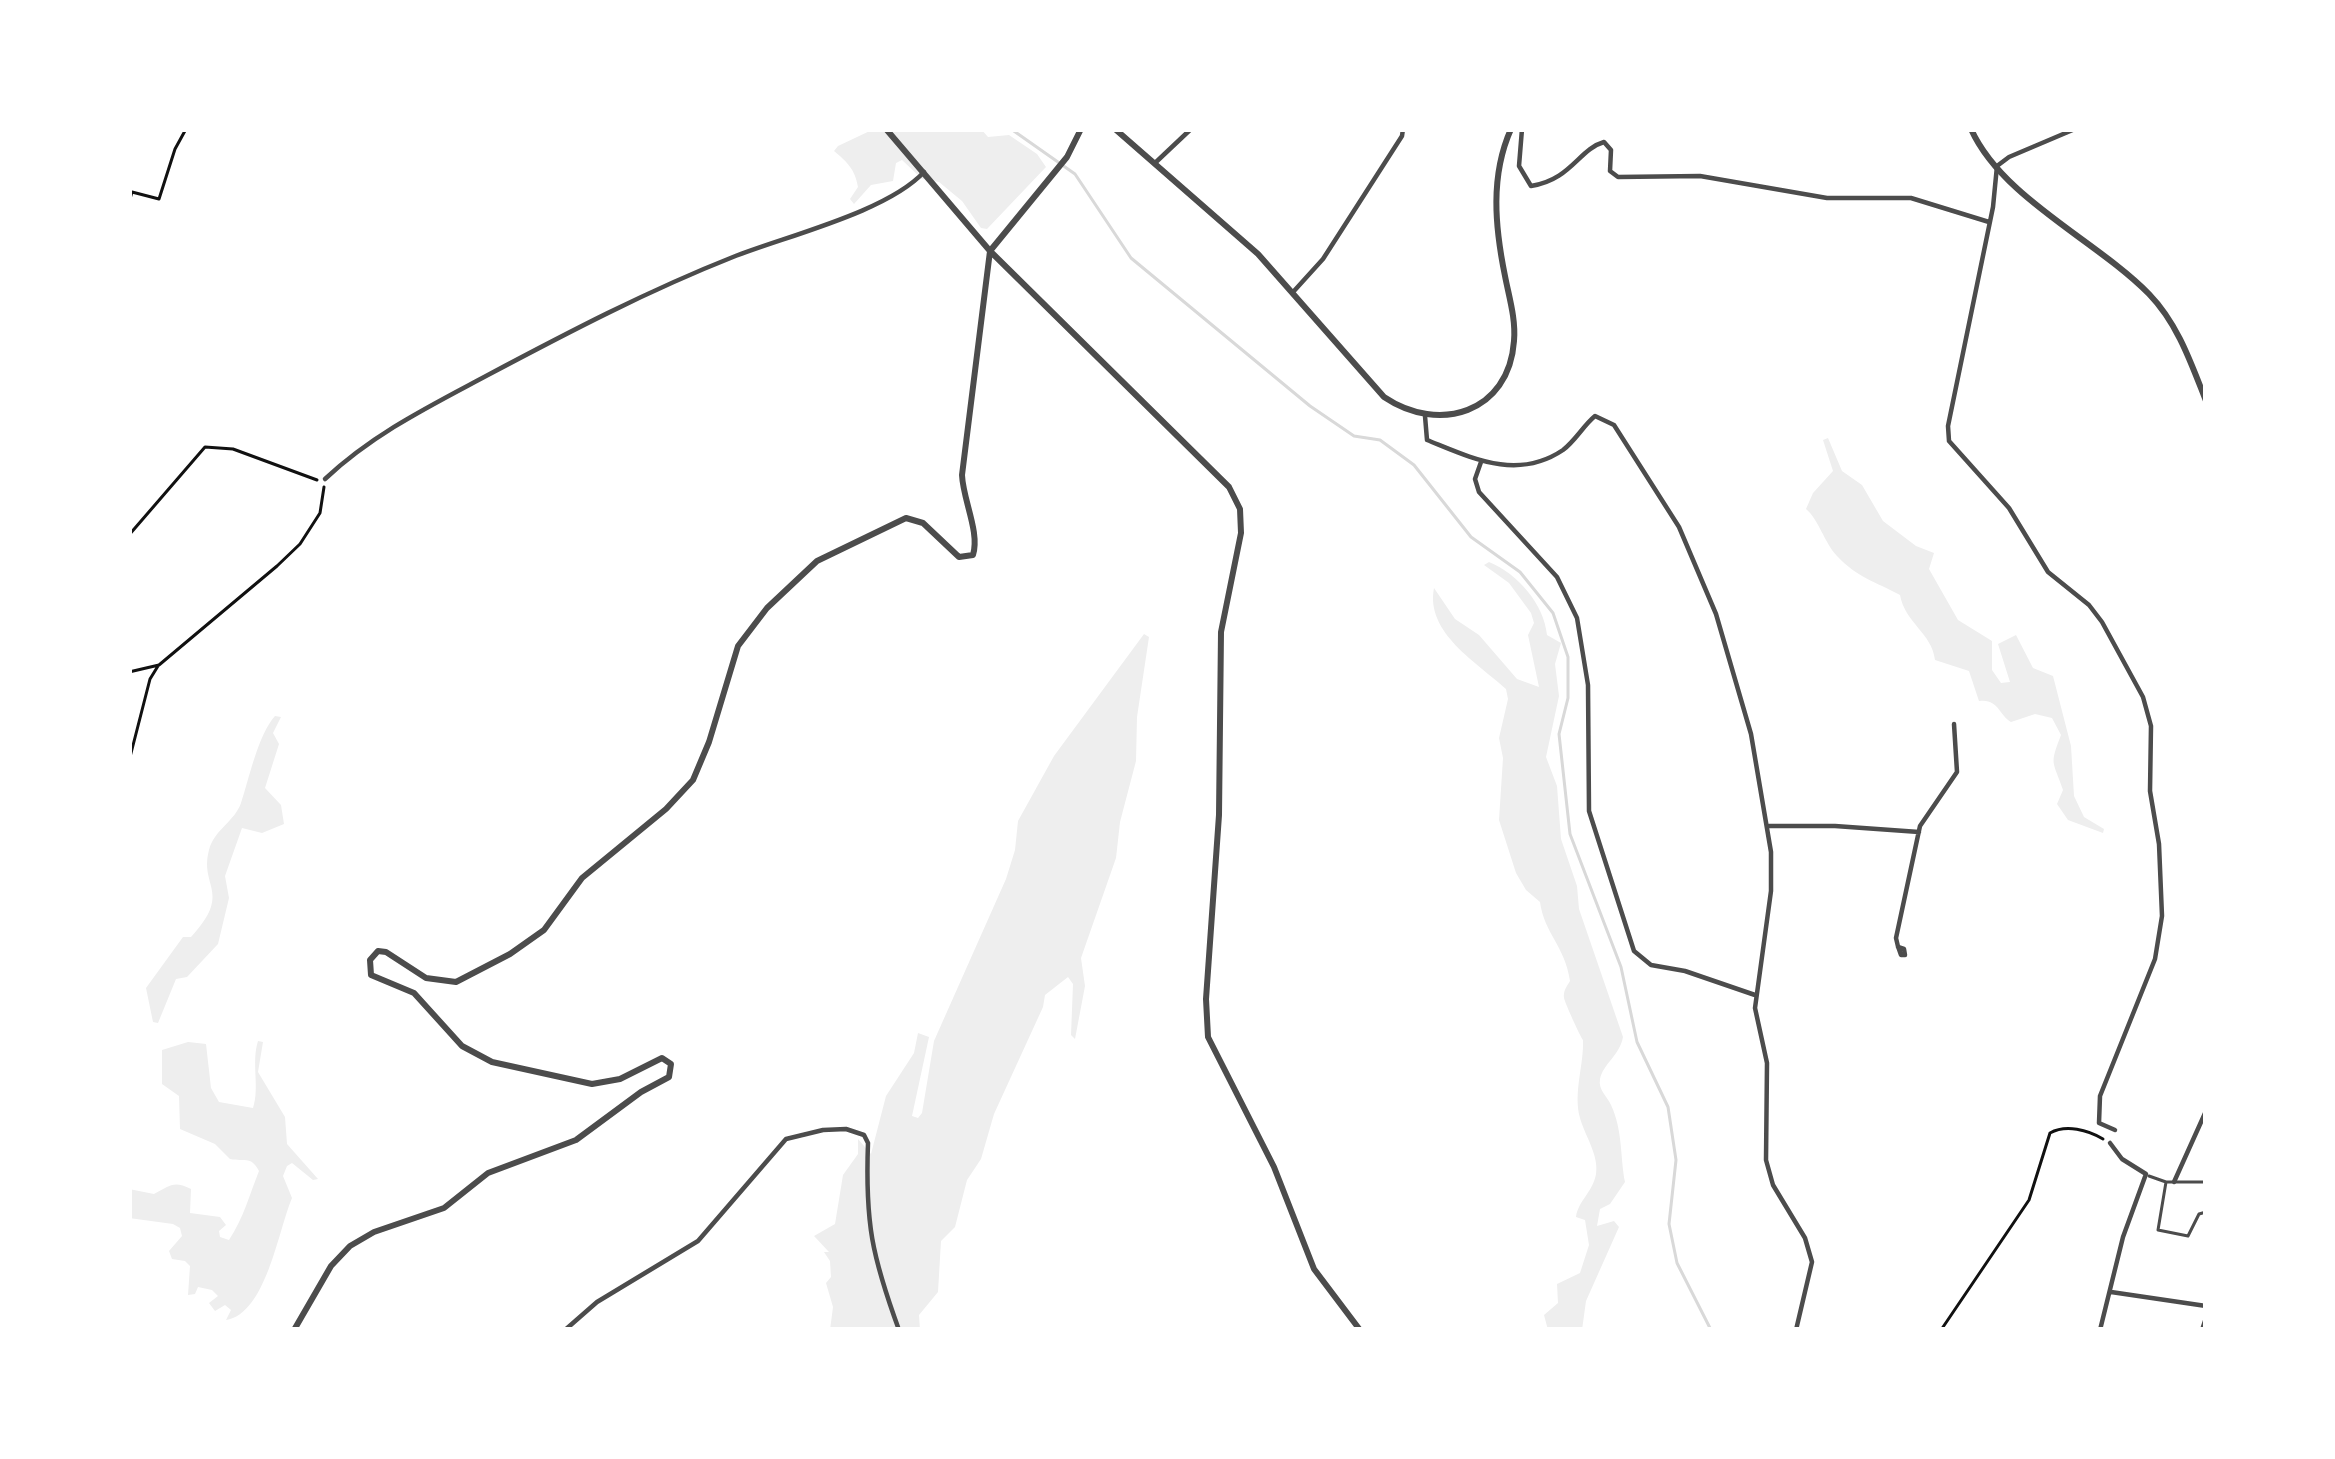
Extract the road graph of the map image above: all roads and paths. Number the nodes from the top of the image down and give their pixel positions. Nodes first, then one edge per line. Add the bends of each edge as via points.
1 (186, 129) edge
2 (886, 129) edge
3 (1081, 129) edge
4 (1115, 129) edge
5 (1191, 129) edge
6 (1403, 129) edge
7 (1511, 129) edge
8 (1522, 129) edge
9 (1971, 129) edge
10 (2075, 129) edge
11 (1155, 163) junction
12 (1996, 166) junction
13 (924, 172) junction
14 (129, 202) edge
15 (1990, 222) junction
16 (990, 251) junction
17 (1294, 291) junction
18 (2206, 401) edge
19 (1425, 416) junction
20 (1481, 462) junction
21 (325, 479) junction
22 (129, 535) edge
23 (159, 665) junction
24 (129, 672) edge
25 (1954, 724) dead end
26 (129, 761) edge
27 (1766, 826) junction
28 (1918, 832) junction
29 (1898, 947) dead end
30 (1757, 996) junction
31 (2206, 1111) edge
32 (2115, 1130) dead end
33 (2110, 1143) joint
34 (2146, 1174) junction
35 (2170, 1182) junction
36 (2206, 1182) edge
37 (2206, 1212) edge
38 (2111, 1292) junction
39 (2206, 1306) edge
40 (2206, 1318) edge
41 (294, 1330) edge
42 (565, 1330) edge
43 (899, 1330) edge
44 (1360, 1330) edge
45 (1796, 1330) edge
46 (1941, 1330) edge
47 (2100, 1330) edge
48 (2203, 1330) edge

1 - 14 path via 159,199 132,192
2 - 13 street
3 - 16 street
4 - 11 street
5 - 11 street
6 - 17 street via 1323,259
7 - 19 street via 1496,213 1514,325 1511,361 1477,405
8 - 15 street via 1519,166 1531,187 1572,169 1604,142 1618,177 1700,176 1827,198 1912,198
9 - 12 street
10 - 12 street
11 - 17 street
12 - 15 street
12 - 18 street via 2149,294 2177,333
13 - 16 street
13 - 21 street via 855,212 596,316 406,418
15 - 32 street via 1949,441 2009,508 2048,572 2102,622 2151,725 2162,916 2155,959 2100,1096 2099,1123
16 - 41 street via 962,475 973,555 958,557 923,523 906,518 817,561 738,646 701,763 682,794 582,878 544,930 457,982 426,978 386,952 370,959 370,975 414,993 481,1058 592,1084 662,1058 671,1064 669,1077 587,1135 488,1173 444,1208 350,1246
16 - 44 street via 1229,487 1240,509 1221,632 1208,1037 1274,1167 1314,1269
17 - 19 street via 1373,387
19 - 20 street via 1427,440
20 - 27 street via 1548,458 1595,416 1622,436 1679,527 1716,614 1736,671
20 - 30 street via 1479,492 1557,578 1577,618 1588,685 1589,811 1634,951 1652,965
21 - 22 path via 233,448 205,447
21 - 23 path via 320,513 299,544
23 - 24 path
23 - 26 path
25 - 28 street via 1957,772
27 - 28 street
27 - 30 street via 1771,891
28 - 29 street
30 - 45 street via 1767,1063 1766,1160 1812,1262
31 - 35 street
33 - 34 street
33 - 46 path via 2083,1130 2050,1133 2029,1200
34 - 35 lane
34 - 38 street
35 - 36 lane
35 - 37 lane via 2158,1230 2188,1236
38 - 39 street
38 - 47 street
40 - 48 street
42 - 43 street via 698,1241 786,1139 846,1129 868,1143 868,1230

